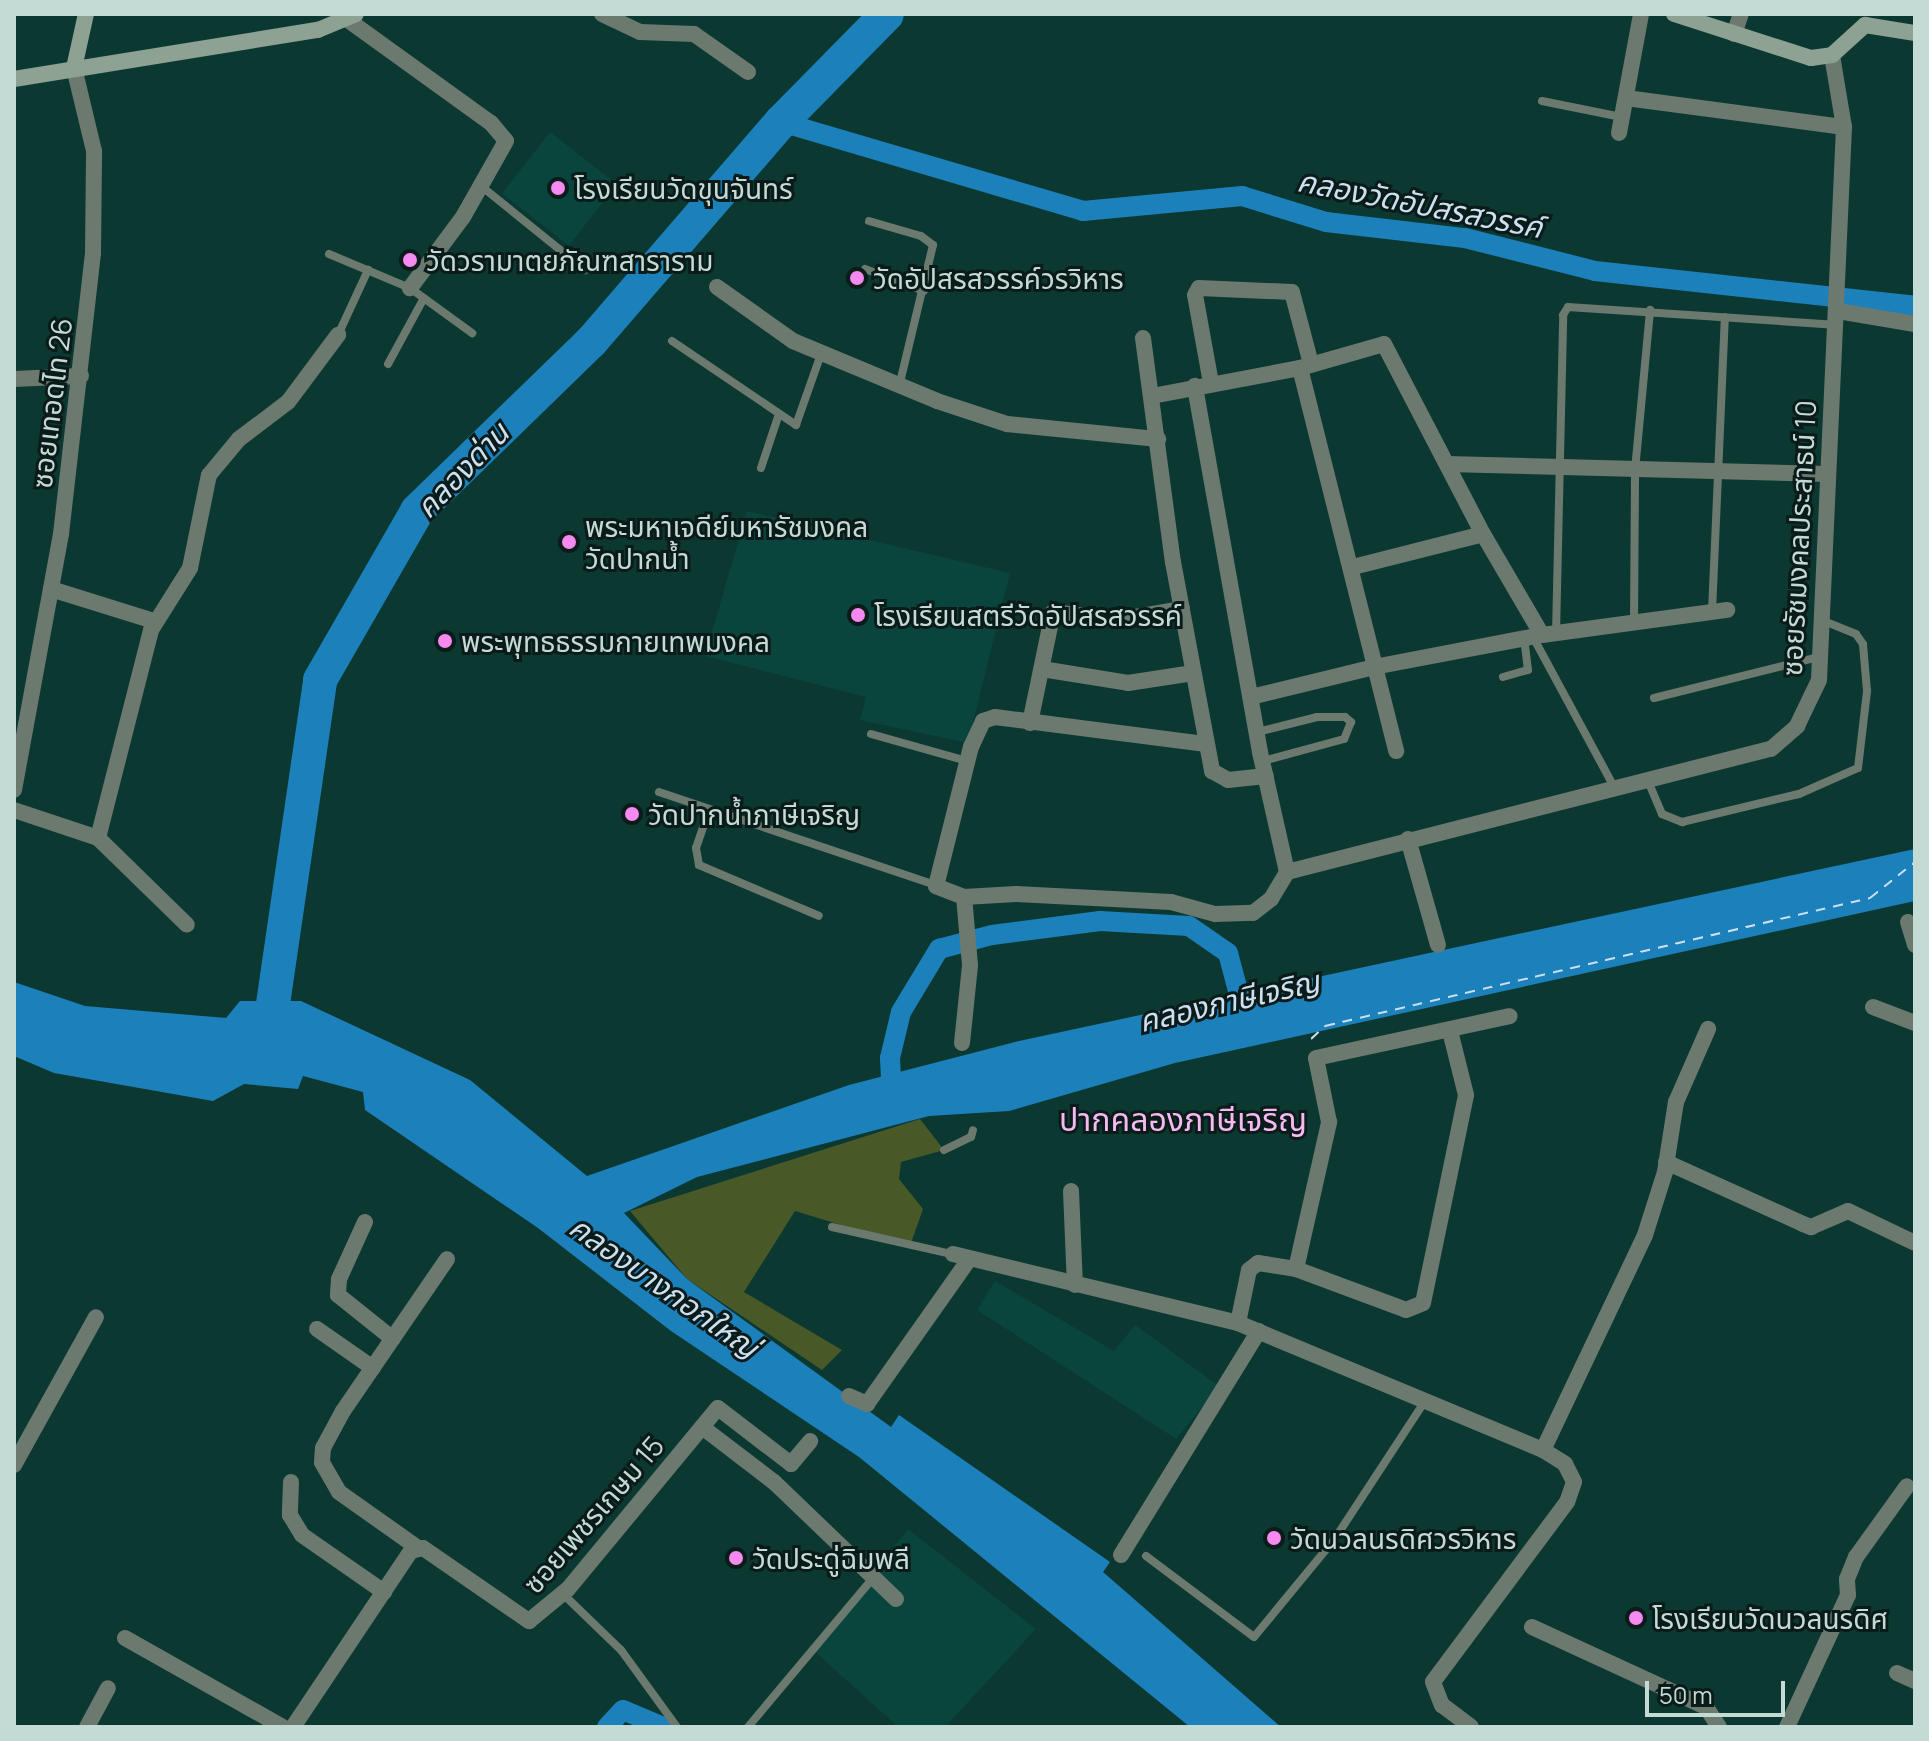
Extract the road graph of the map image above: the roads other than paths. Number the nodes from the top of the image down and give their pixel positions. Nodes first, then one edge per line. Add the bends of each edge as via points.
1 (86, 14) edge
2 (602, 14) edge
3 (1641, 14) edge
4 (1674, 14) edge
5 (1741, 14) edge
6 (352, 17) edge
7 (1866, 19) edge
8 (1915, 33) edge
9 (1734, 34) junction
10 (1832, 55) junction
11 (74, 68) junction
12 (748, 72) dead end
13 (14, 79) edge
14 (1626, 98) junction
15 (1542, 101) dead end
16 (1621, 125) joint
17 (1844, 127) junction
18 (481, 186) junction
19 (869, 221) dead end
20 (329, 254) dead end
21 (865, 269) dead end
22 (368, 270) junction
23 (585, 270) dead end
24 (717, 287) dead end
25 (924, 291) junction
26 (417, 293) junction
27 (1650, 310) junction
28 (1838, 313) junction
29 (1725, 317) junction
30 (1915, 324) edge
31 (472, 333) dead end
32 (338, 335) joint
33 (1143, 338) dead end
34 (672, 341) dead end
35 (821, 354) junction
36 (388, 364) dead end
37 (1306, 366) junction
38 (81, 376) junction
39 (14, 379) edge
40 (1203, 384) junction
41 (899, 387) junction
42 (1152, 396) junction
43 (778, 417) junction
44 (1158, 439) junction
45 (1447, 464) junction
46 (761, 468) dead end
47 (1560, 469) junction
48 (1635, 470) junction
49 (1717, 472) junction
50 (1828, 474) junction
51 (1483, 534) junction
52 (1353, 567) junction
53 (51, 589) junction
54 (1182, 609) junction
55 (1720, 611) joint
56 (1822, 619) junction
57 (154, 621) junction
58 (1634, 623) junction
59 (1539, 636) junction
60 (1820, 656) junction
61 (1374, 667) junction
62 (1042, 669) junction
63 (1193, 673) junction
64 (1503, 677) dead end
65 (1251, 697) junction
66 (1654, 698) dead end
67 (1030, 723) junction
68 (1257, 732) junction
69 (871, 734) dead end
70 (1206, 744) junction
71 (1396, 751) dead end
72 (967, 761) junction
73 (1264, 768) junction
74 (1648, 781) junction
75 (1613, 785) junction
76 (14, 790) edge
77 (659, 792) dead end
78 (14, 810) edge
79 (709, 810) junction
80 (98, 838) junction
81 (1408, 839) junction
82 (1287, 872) junction
83 (936, 886) junction
84 (964, 897) junction
85 (819, 916) dead end
86 (1908, 922) dead end
87 (187, 925) dead end
88 (1438, 945) dead end
89 (1915, 945) edge
90 (1873, 1007) dead end
91 (1510, 1016) dead end
92 (1915, 1023) edge
93 (1708, 1029) dead end
94 (1450, 1031) junction
95 (962, 1043) dead end
96 (973, 1130) dead end
97 (944, 1150) dead end
98 (1666, 1162) junction
99 (1071, 1191) dead end
100 (365, 1222) dead end
101 (832, 1227) dead end
102 (1915, 1243) edge
103 (961, 1258) junction
104 (447, 1259) dead end
105 (1296, 1269) junction
106 (1075, 1285) junction
107 (96, 1317) dead end
108 (1238, 1323) junction
109 (317, 1329) dead end
110 (1259, 1331) junction
111 (393, 1339) junction
112 (373, 1368) junction
113 (849, 1396) dead end
114 (1426, 1401) junction
115 (702, 1427) junction
116 (810, 1441) dead end
117 (1543, 1450) junction
118 (791, 1464) junction
119 (14, 1465) edge
120 (291, 1482) dead end
121 (774, 1482) junction
122 (1907, 1486) dead end
123 (418, 1548) junction
124 (1121, 1555) dead end
125 (1146, 1556) dead end
126 (873, 1577) junction
127 (384, 1592) junction
128 (563, 1594) junction
129 (896, 1599) dead end
130 (1532, 1627) dead end
131 (125, 1638) dead end
132 (1897, 1673) dead end
133 (1915, 1681) edge
134 (108, 1688) dead end
135 (87, 1727) edge
136 (283, 1727) edge
137 (293, 1727) edge
138 (677, 1727) edge
139 (748, 1727) edge
140 (1471, 1727) edge
141 (1719, 1727) edge
142 (1787, 1727) edge

1 - 11 main road
2 - 12 street via 640,32 694,34
3 - 14 street
4 - 9 main road
5 - 9 street
6 - 11 main road via 318,30
6 - 18 street via 504,133 504,147
7 - 8 main road
7 - 10 main road
9 - 10 main road via 1811,58
10 - 17 street, ซอยรัชมงคลประสาธน์ 10
11 - 13 main road
11 - 38 street, ซอยเทอดไท 26 via 94,151 97,205
14 - 16 street
14 - 17 street
15 - 16 lane
17 - 28 street, ซอยรัชมงคลประสาธน์ 10
18 - 23 lane
18 - 26 street
19 - 25 lane via 931,240 933,257
20 - 22 lane
21 - 25 lane
22 - 26 lane
22 - 32 lane
24 - 35 street via 763,322
25 - 41 lane
26 - 31 lane
26 - 36 lane
27 - 29 lane
27 - 47 lane via 1572,305 1563,315
27 - 48 lane
28 - 29 lane
28 - 30 street
28 - 50 street, ซอยรัชมงคลประสาธน์ 10
29 - 49 lane
32 - 57 street via 288,402 217,459 201,499 190,568
33 - 42 street
34 - 43 lane
35 - 41 street
35 - 43 lane via 796,425
37 - 40 street
37 - 40 street via 1292,292 1199,288 1195,295
37 - 45 street via 1384,344
37 - 52 street
38 - 39 street
38 - 53 street, ซอยเทอดไท 26
40 - 42 street
40 - 65 street
41 - 44 street via 1007,424
42 - 44 street
43 - 46 lane
44 - 54 street
45 - 47 street
45 - 51 street
47 - 48 street
47 - 59 lane
48 - 49 street
48 - 58 lane
49 - 50 street
49 - 55 lane
50 - 56 street, ซอยรัชมงคลประสาธน์ 10
51 - 52 street
51 - 59 street
52 - 61 street
53 - 57 street
53 - 76 street, ซอยเทอดไท 26
54 - 62 street via 1118,620 1053,612
54 - 63 street
55 - 58 street
56 - 60 street, ซอยรัชมงคลประสาธน์ 10
56 - 74 lane via 1856,634 1863,644 1864,746 1858,768 1799,794 1682,822 1662,814
57 - 80 street
58 - 59 street
59 - 61 street
59 - 64 lane via 1528,670
59 - 75 lane
60 - 66 lane
60 - 74 street, ซอยรัชมงคลประสาธน์ 10 via 1819,680 1809,707 1787,739 1771,749
61 - 65 street
61 - 71 street
62 - 63 street via 1128,683
62 - 67 street
63 - 70 street
65 - 68 street
67 - 70 street
67 - 72 street via 983,721
68 - 73 street
68 - 73 lane via 1317,717 1345,717 1351,722 1344,739
69 - 72 lane
70 - 73 street via 1215,776
72 - 83 street
73 - 82 street
74 - 75 street, ซอยรัชมงคลประสาธน์ 10
75 - 81 street, ซอยรัชมงคลประสาธน์ 10
77 - 79 lane
78 - 80 street
79 - 83 lane
79 - 85 lane via 696,848 699,865
80 - 87 street
81 - 82 street, ซอยรัชมงคลประสาธน์ 10
81 - 88 street
82 - 84 street via 1277,892 1253,913 1215,914 1171,902 1031,894
83 - 84 street
84 - 95 street via 970,965
86 - 89 street
90 - 92 street
91 - 94 street
93 - 98 street via 1676,1102
94 - 105 street via 1316,1058 1329,1122
94 - 105 street via 1466,1095 1423,1303 1406,1310
96 - 97 lane via 971,1137
98 - 102 street via 1811,1227 1848,1211
98 - 117 street via 1645,1235 1613,1312
99 - 106 street
100 - 111 street via 343,1267 338,1295
101 - 103 lane
103 - 106 street
103 - 113 street via 867,1404
104 - 111 street
105 - 108 street via 1252,1265
106 - 108 street
107 - 119 street
108 - 110 street
109 - 112 street
110 - 114 street
110 - 124 street
111 - 112 street
112 - 123 street via 343,1411 323,1448 322,1462 339,1492
114 - 117 street
114 - 125 lane via 1334,1540 1254,1637
115 - 118 street, ซอยเพชรเกษม 15 via 718,1408
115 - 121 street
115 - 128 street, ซอยเพชรเกษม 15
116 - 118 street
117 - 140 street via 1565,1464 1574,1482 1567,1502 1433,1682 1442,1705
118 - 121 street
120 - 127 street via 290,1515 302,1535
121 - 126 street
122 - 142 street via 1856,1557 1847,1579 1848,1595
123 - 127 street
123 - 128 street, ซอยเพชรเกษม 15 via 525,1621
126 - 129 street
126 - 139 lane
127 - 137 street
128 - 138 lane via 621,1650
130 - 141 street via 1706,1707
131 - 136 street
132 - 133 street
134 - 135 street

